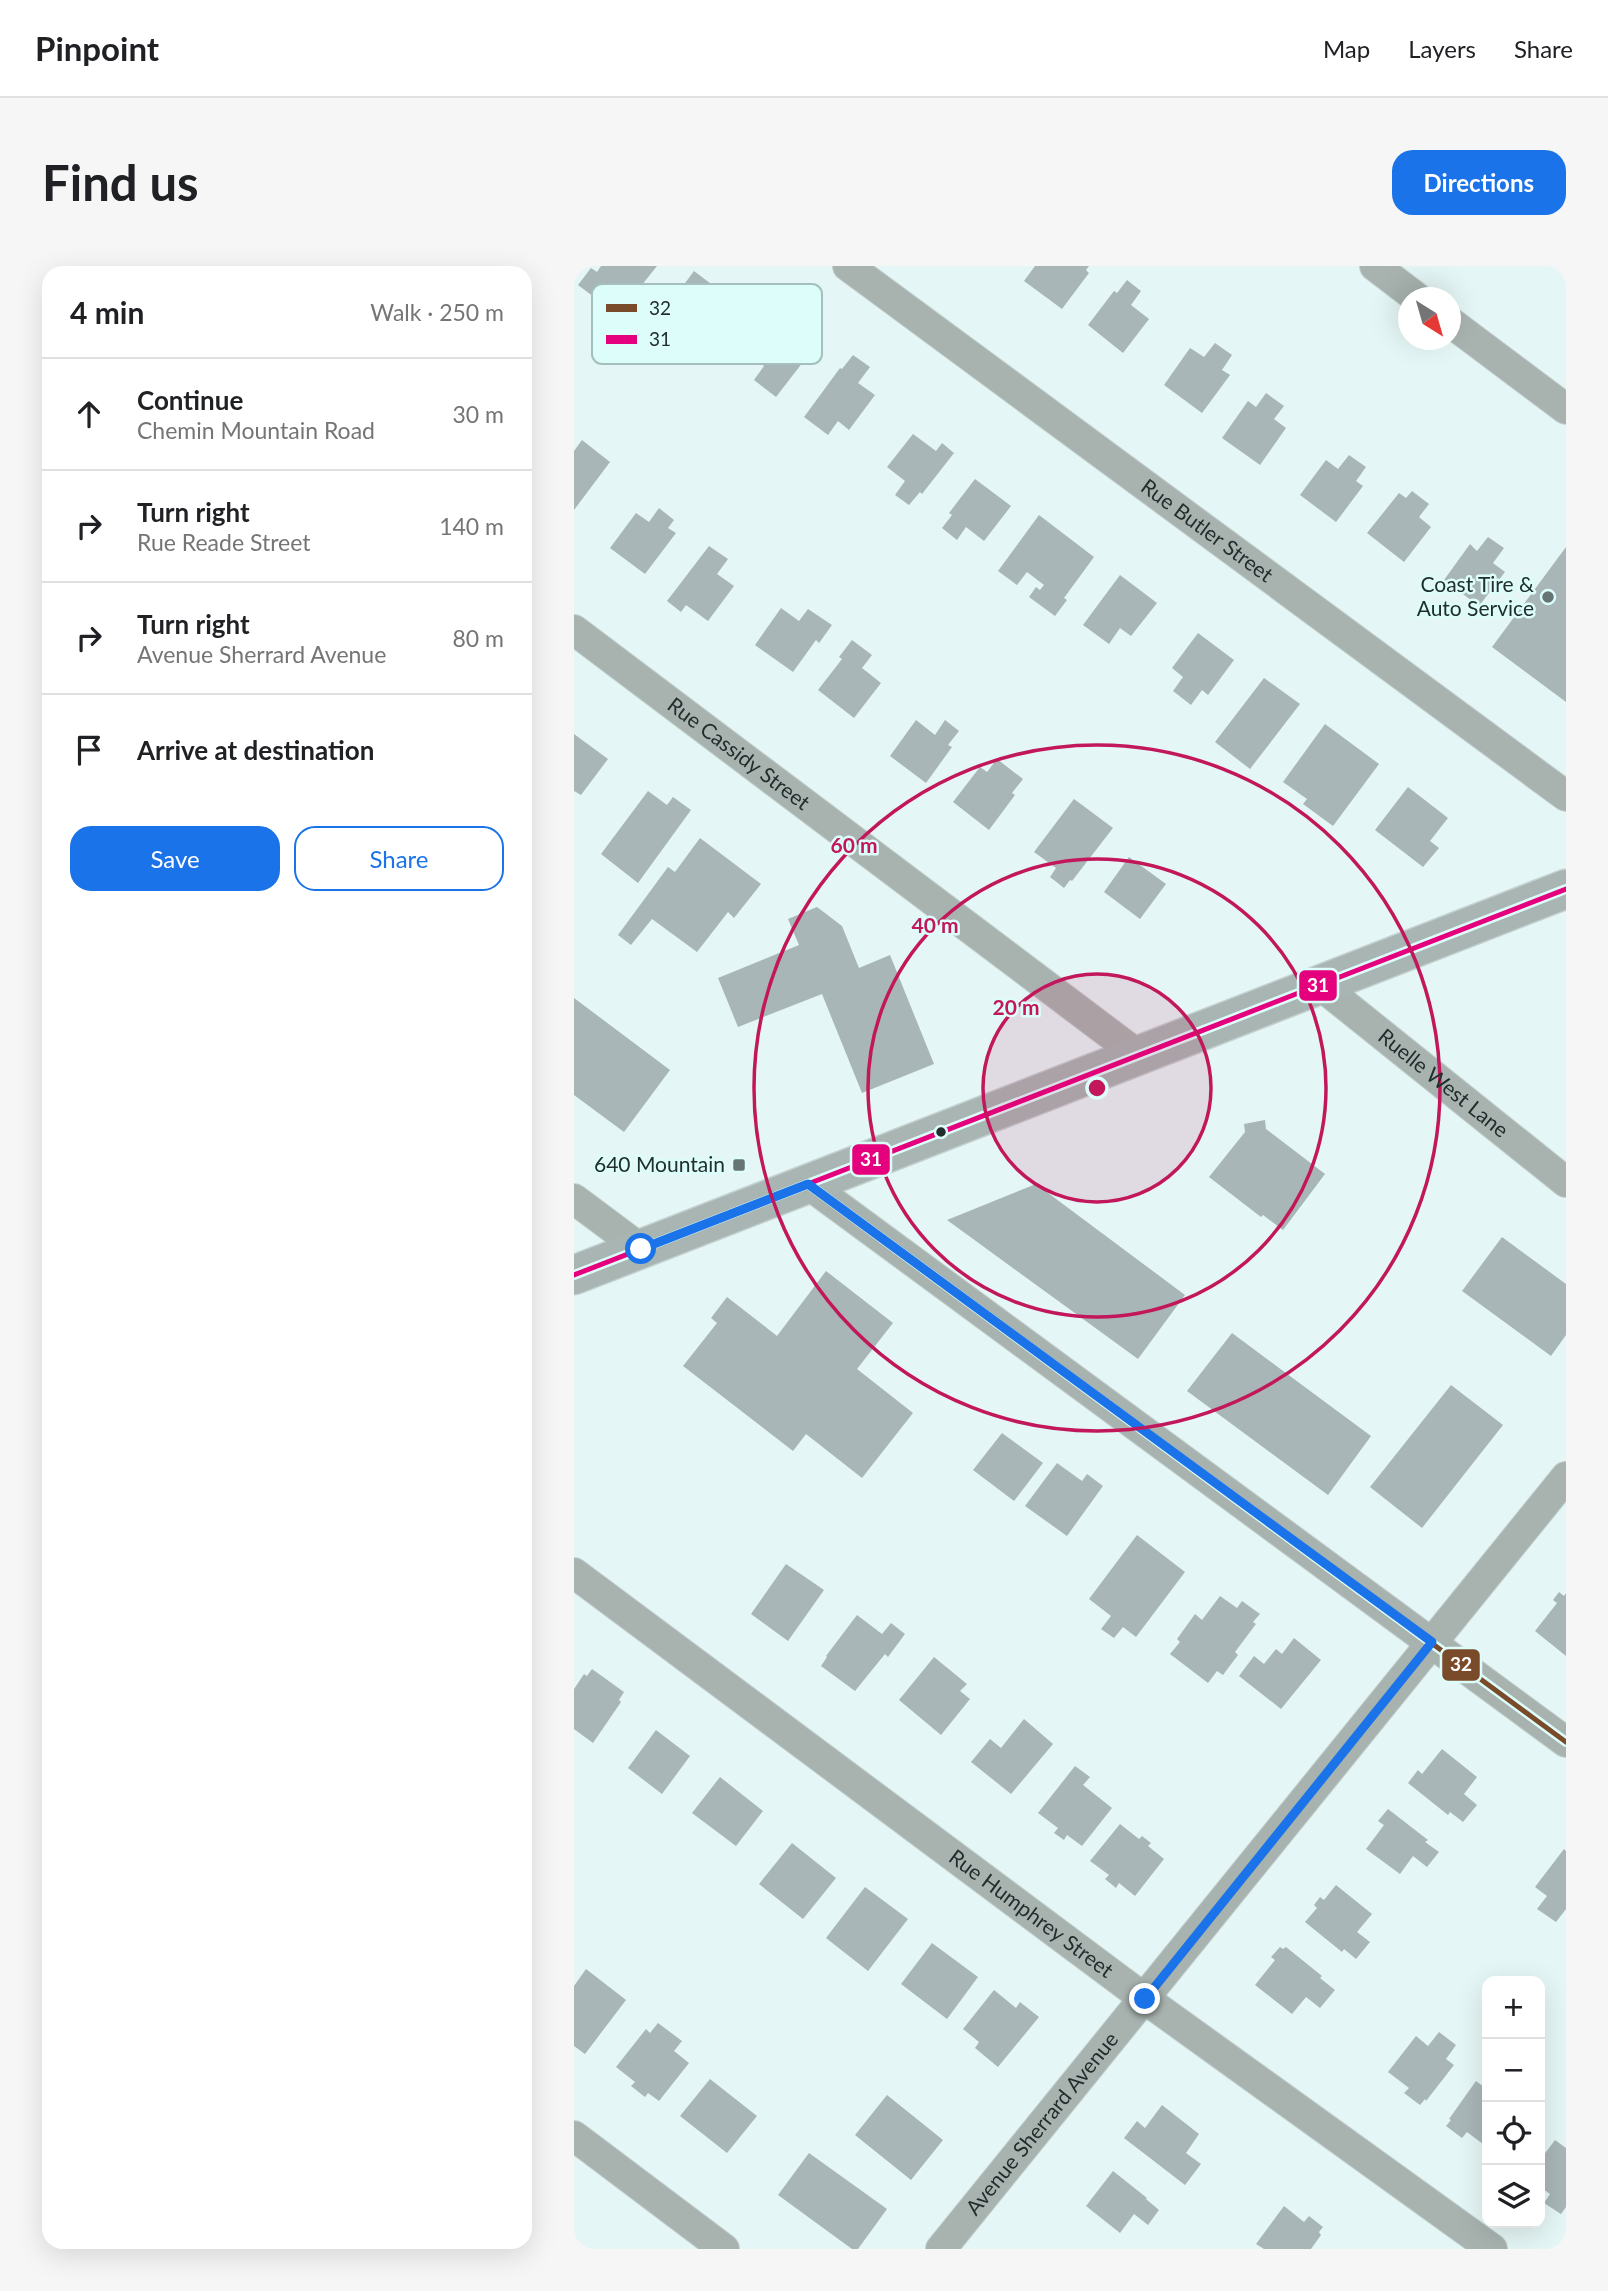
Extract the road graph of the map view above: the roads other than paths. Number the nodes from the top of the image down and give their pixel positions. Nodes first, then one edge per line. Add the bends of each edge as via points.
1 (848, 266) edge
2 (1375, 266) edge
3 (1403, 287) edge
4 (1461, 330) edge
5 (1566, 409) edge
6 (574, 630) edge
7 (1566, 796) edge
8 (1566, 889) edge
9 (1319, 984) junction
10 (1138, 1055) junction
11 (1566, 1182) edge
12 (808, 1184) junction
13 (574, 1199) edge
14 (641, 1249) junction
15 (574, 1275) edge
16 (1566, 1477) edge
17 (574, 1573) edge
18 (1432, 1642) junction
19 (1566, 1742) edge
20 (1145, 1999) junction
21 (574, 2136) edge
22 (724, 2249) edge
23 (941, 2249) edge
24 (1492, 2249) edge

1 - 7 street, Rue Butler Street
2 - 3 street
4 - 5 street
6 - 10 street, Rue Cassidy Street
8 - 9 main road
9 - 10 main road
9 - 11 street, Ruelle West Lane
10 - 12 main road
12 - 14 main road
12 - 18 street
13 - 14 street
14 - 15 main road
16 - 18 street, Avenue Sherrard Avenue
17 - 20 street, Rue Humphrey Street
18 - 19 street
18 - 20 street, Avenue Sherrard Avenue
20 - 23 street, Avenue Sherrard Avenue
20 - 24 street, Rue Humphrey Street
21 - 22 street

